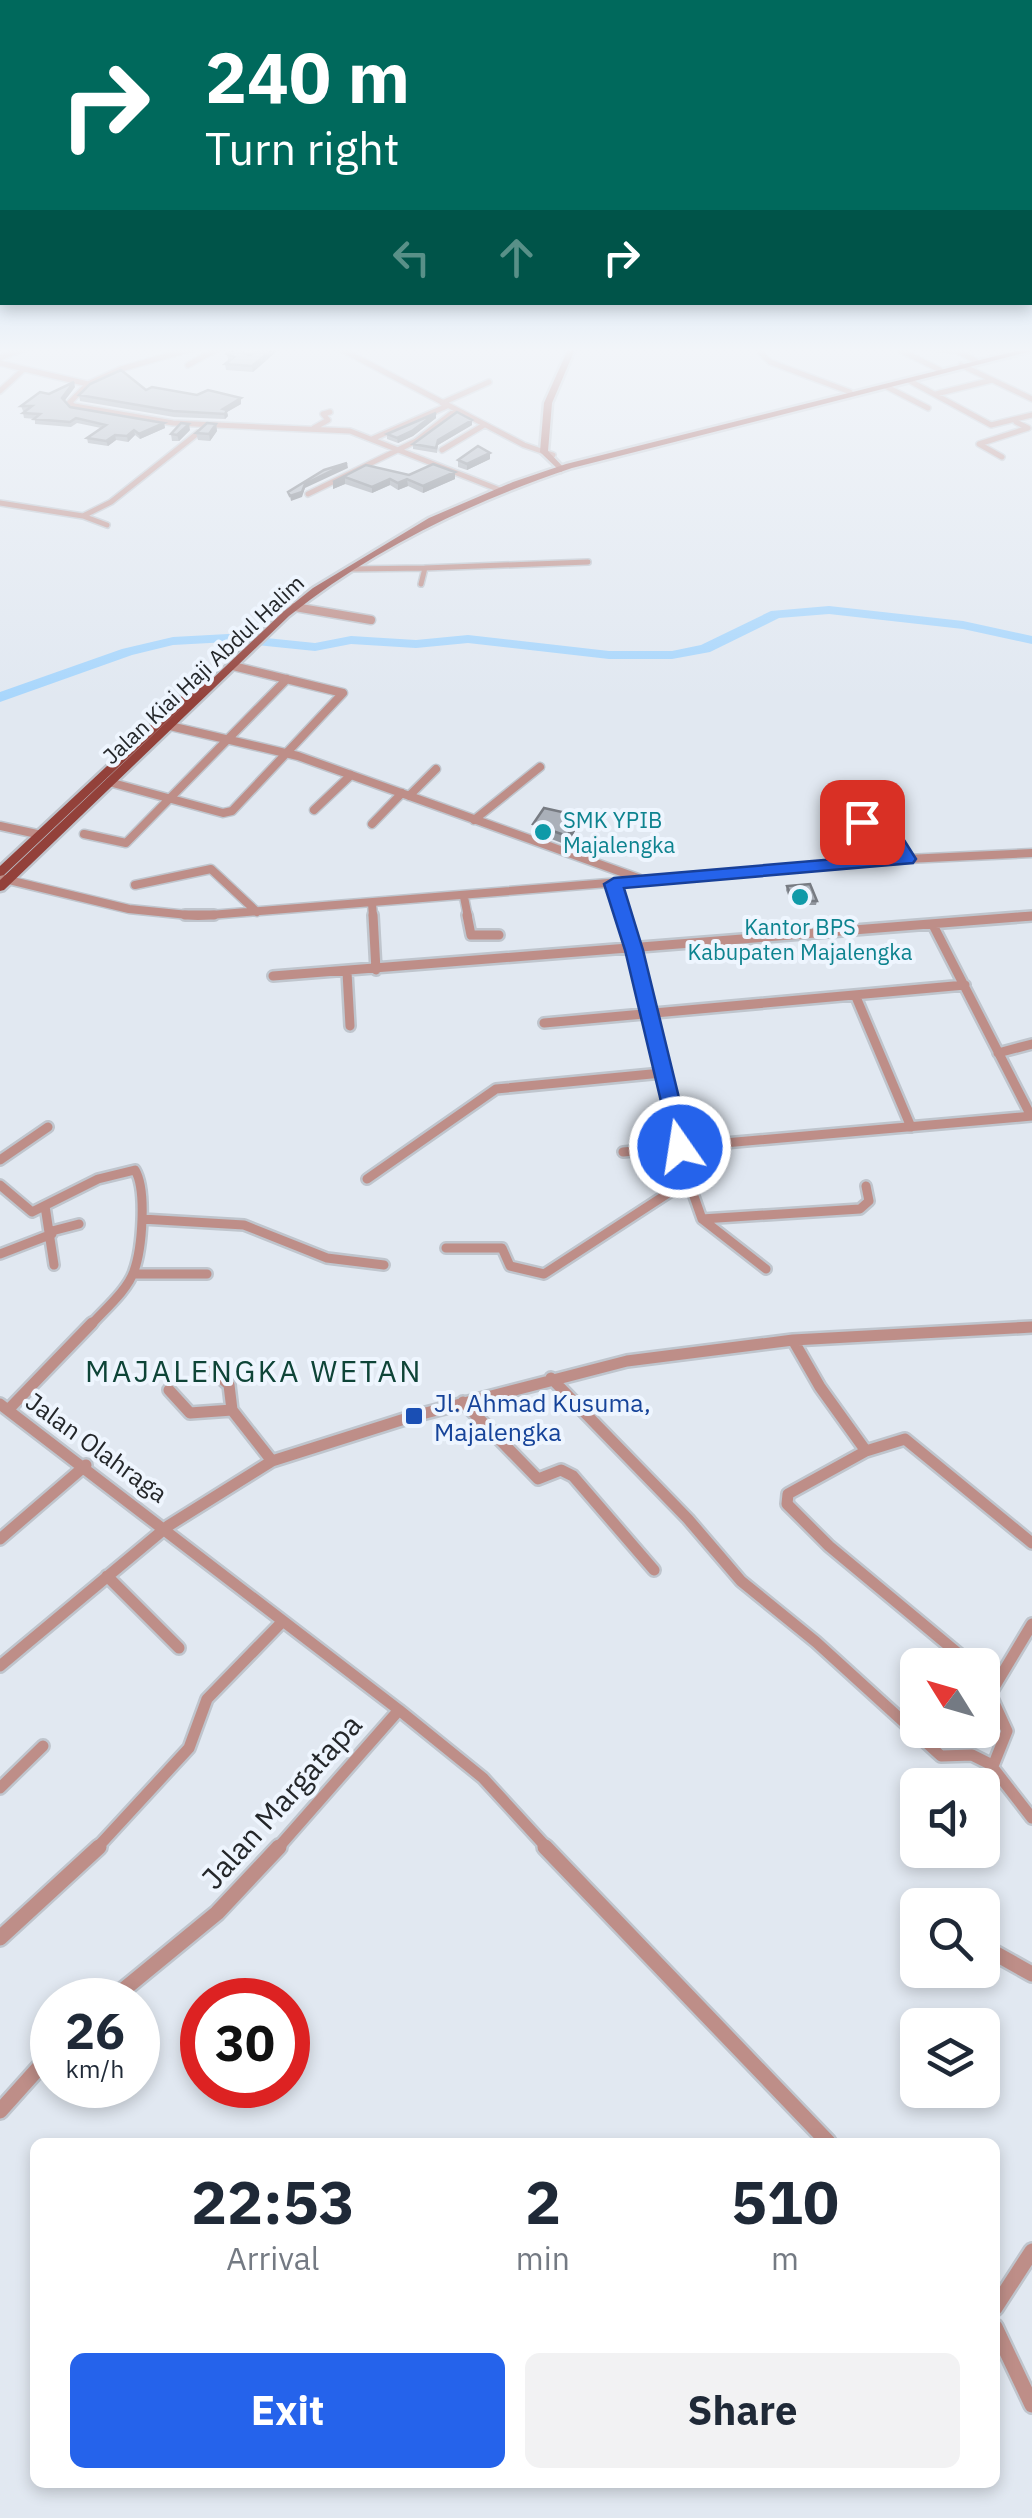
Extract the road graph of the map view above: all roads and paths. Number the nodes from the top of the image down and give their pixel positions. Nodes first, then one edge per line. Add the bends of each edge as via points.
1 (161, 465) edge
2 (368, 465) edge
3 (435, 465) edge
4 (548, 465) edge
5 (498, 489) junction
6 (308, 494) dead end
7 (0, 503) edge
8 (85, 516) junction
9 (107, 525) dead end
10 (588, 562) dead end
11 (350, 568) junction
12 (425, 568) junction
13 (421, 584) dead end
14 (295, 607) junction
15 (371, 620) dead end
16 (266, 628) junction
17 (234, 661) junction
18 (288, 679) junction
19 (170, 726) junction
20 (228, 741) junction
21 (290, 753) junction
22 (540, 766) dead end
23 (436, 769) dead end
24 (351, 775) junction
25 (109, 782) junction
26 (405, 795) junction
27 (878, 797) dead end
28 (170, 798) junction
29 (314, 810) dead end
30 (474, 820) junction
31 (372, 824) dead end
32 (0, 826) edge
33 (38, 834) junction
34 (84, 834) dead end
35 (1032, 853) edge
36 (907, 859) junction
37 (2, 879) edge
38 (644, 880) junction
39 (614, 884) junction
40 (135, 885) dead end
41 (464, 897) junction
42 (372, 903) junction
43 (257, 912) junction
44 (1028, 917) edge
45 (934, 927) junction
46 (1032, 931) edge
47 (499, 935) dead end
48 (634, 950) junction
49 (376, 970) junction
50 (347, 972) junction
51 (273, 976) dead end
52 (965, 986) junction
53 (856, 997) junction
54 (648, 1012) junction
55 (544, 1023) dead end
56 (350, 1026) dead end
57 (1032, 1044) edge
58 (998, 1053) junction
59 (662, 1073) junction
60 (1032, 1116) edge
61 (48, 1127) dead end
62 (911, 1127) junction
63 (680, 1147) junction
64 (623, 1152) dead end
65 (0, 1160) edge
66 (367, 1179) dead end
67 (0, 1185) edge
68 (690, 1185) junction
69 (866, 1186) dead end
70 (45, 1206) junction
71 (142, 1219) junction
72 (702, 1219) junction
73 (79, 1224) dead end
74 (52, 1232) junction
75 (446, 1248) dead end
76 (0, 1254) edge
77 (54, 1265) dead end
78 (384, 1265) dead end
79 (766, 1270) dead end
80 (134, 1274) junction
81 (207, 1274) dead end
82 (1026, 1328) edge
83 (793, 1340) junction
84 (1032, 1342) edge
85 (210, 1368) dead end
86 (551, 1378) junction
87 (169, 1390) dead end
88 (463, 1402) junction
89 (4, 1406) edge
90 (232, 1410) junction
91 (866, 1451) junction
92 (272, 1461) junction
93 (86, 1465) junction
94 (168, 1526) junction
95 (0, 1539) edge
96 (1032, 1543) edge
97 (654, 1570) dead end
98 (107, 1576) junction
99 (283, 1622) junction
100 (1032, 1624) edge
101 (179, 1648) dead end
102 (952, 1648) edge
103 (0, 1666) edge
104 (1000, 1675) edge
105 (400, 1710) junction
106 (1000, 1717) edge
107 (43, 1746) dead end
108 (1000, 1748) edge
109 (1000, 1748) edge
110 (993, 1766) junction
111 (0, 1788) edge
112 (1032, 1818) edge
113 (0, 1938) edge
114 (1000, 1956) edge
115 (1032, 1974) edge
116 (138, 1978) edge
117 (30, 2078) edge
118 (0, 2111) edge
119 (824, 2138) edge
120 (1032, 2251) edge
121 (1000, 2300) edge
122 (1000, 2337) edge
123 (1032, 2405) edge

1 - 8 street
2 - 6 street
3 - 5 street
4 - 5 main road, Jalan Kiai Haji Abdul Halim
5 - 11 main road, Jalan Kiai Haji Abdul Halim
5 - 16 main road, Jalan Kiai Haji Abdul Halim via 396,533 308,588
7 - 8 street
8 - 9 street
10 - 12 street
11 - 12 street
11 - 14 main road, Jalan Kiai Haji Abdul Halim
12 - 13 street
14 - 15 street
14 - 16 main road, Jalan Kiai Haji Abdul Halim
16 - 17 main road, Jalan Kiai Haji Abdul Halim
17 - 18 street
17 - 19 main road, Jalan Kiai Haji Abdul Halim
17 - 33 main road, Jalan Kiai Haji Abdul Halim
18 - 20 street
18 - 21 street via 344,693
19 - 20 street
19 - 25 main road, Jalan Kiai Haji Abdul Halim
20 - 21 street
20 - 28 street
21 - 24 street
21 - 28 street via 228,813
22 - 30 street
23 - 26 street
24 - 26 street
24 - 29 street
25 - 28 street
25 - 37 main road, Jalan Kiai Haji Abdul Halim
26 - 30 street
26 - 31 street
27 - 36 street via 858,820 886,824
28 - 34 street via 123,844
30 - 38 street
32 - 33 street
33 - 37 main road, Jalan Kiai Haji Abdul Halim
35 - 36 street
36 - 38 street
37 - 43 street via 162,914
38 - 39 street
39 - 41 street
39 - 48 street
40 - 43 street via 211,868
41 - 42 street
41 - 47 street via 471,935
42 - 43 street
42 - 49 street
44 - 45 street
44 - 46 street
45 - 48 street
45 - 52 street
48 - 49 street
48 - 54 street
49 - 50 street
50 - 51 street
50 - 56 street
52 - 53 street
52 - 58 street
53 - 54 street
53 - 62 street
54 - 55 street
54 - 59 street
57 - 58 street
58 - 60 street
59 - 63 street
59 - 66 street via 496,1090
60 - 62 street
61 - 65 street
62 - 63 street
63 - 64 street
63 - 68 street
67 - 70 street via 30,1212
68 - 72 street
68 - 75 street via 544,1274 510,1266 502,1248
69 - 72 street via 869,1201 860,1210
70 - 71 street via 98,1179 135,1170
70 - 74 street
71 - 78 street via 244,1225 326,1258
71 - 80 street
72 - 79 street
73 - 74 street
74 - 76 street
74 - 77 street
80 - 81 street
80 - 89 street via 88,1328
82 - 83 street
82 - 84 street
83 - 86 street
83 - 91 street
85 - 90 street via 230,1385
86 - 88 street
86 - 110 street via 741,1581 942,1756 966,1754
87 - 90 street via 190,1412
88 - 92 street
88 - 97 street via 538,1479 561,1470 573,1476
89 - 93 street, Jalan Olahraga
90 - 92 street
91 - 96 street via 908,1440
91 - 102 street via 792,1490 787,1504
92 - 94 street
93 - 94 street, Jalan Olahraga
93 - 95 street
94 - 98 street
94 - 99 street, Jalan Margatapa
98 - 101 street
98 - 103 street
99 - 105 street, Jalan Margatapa
99 - 113 street via 207,1700 189,1748 104,1842
100 - 104 street
105 - 116 street, Jalan Margatapa via 217,1914
105 - 119 street via 484,1778 613,1922
106 - 109 street via 1007,1730
107 - 111 street
108 - 110 street
110 - 112 street
114 - 115 street
117 - 118 street
120 - 121 street
122 - 123 street

